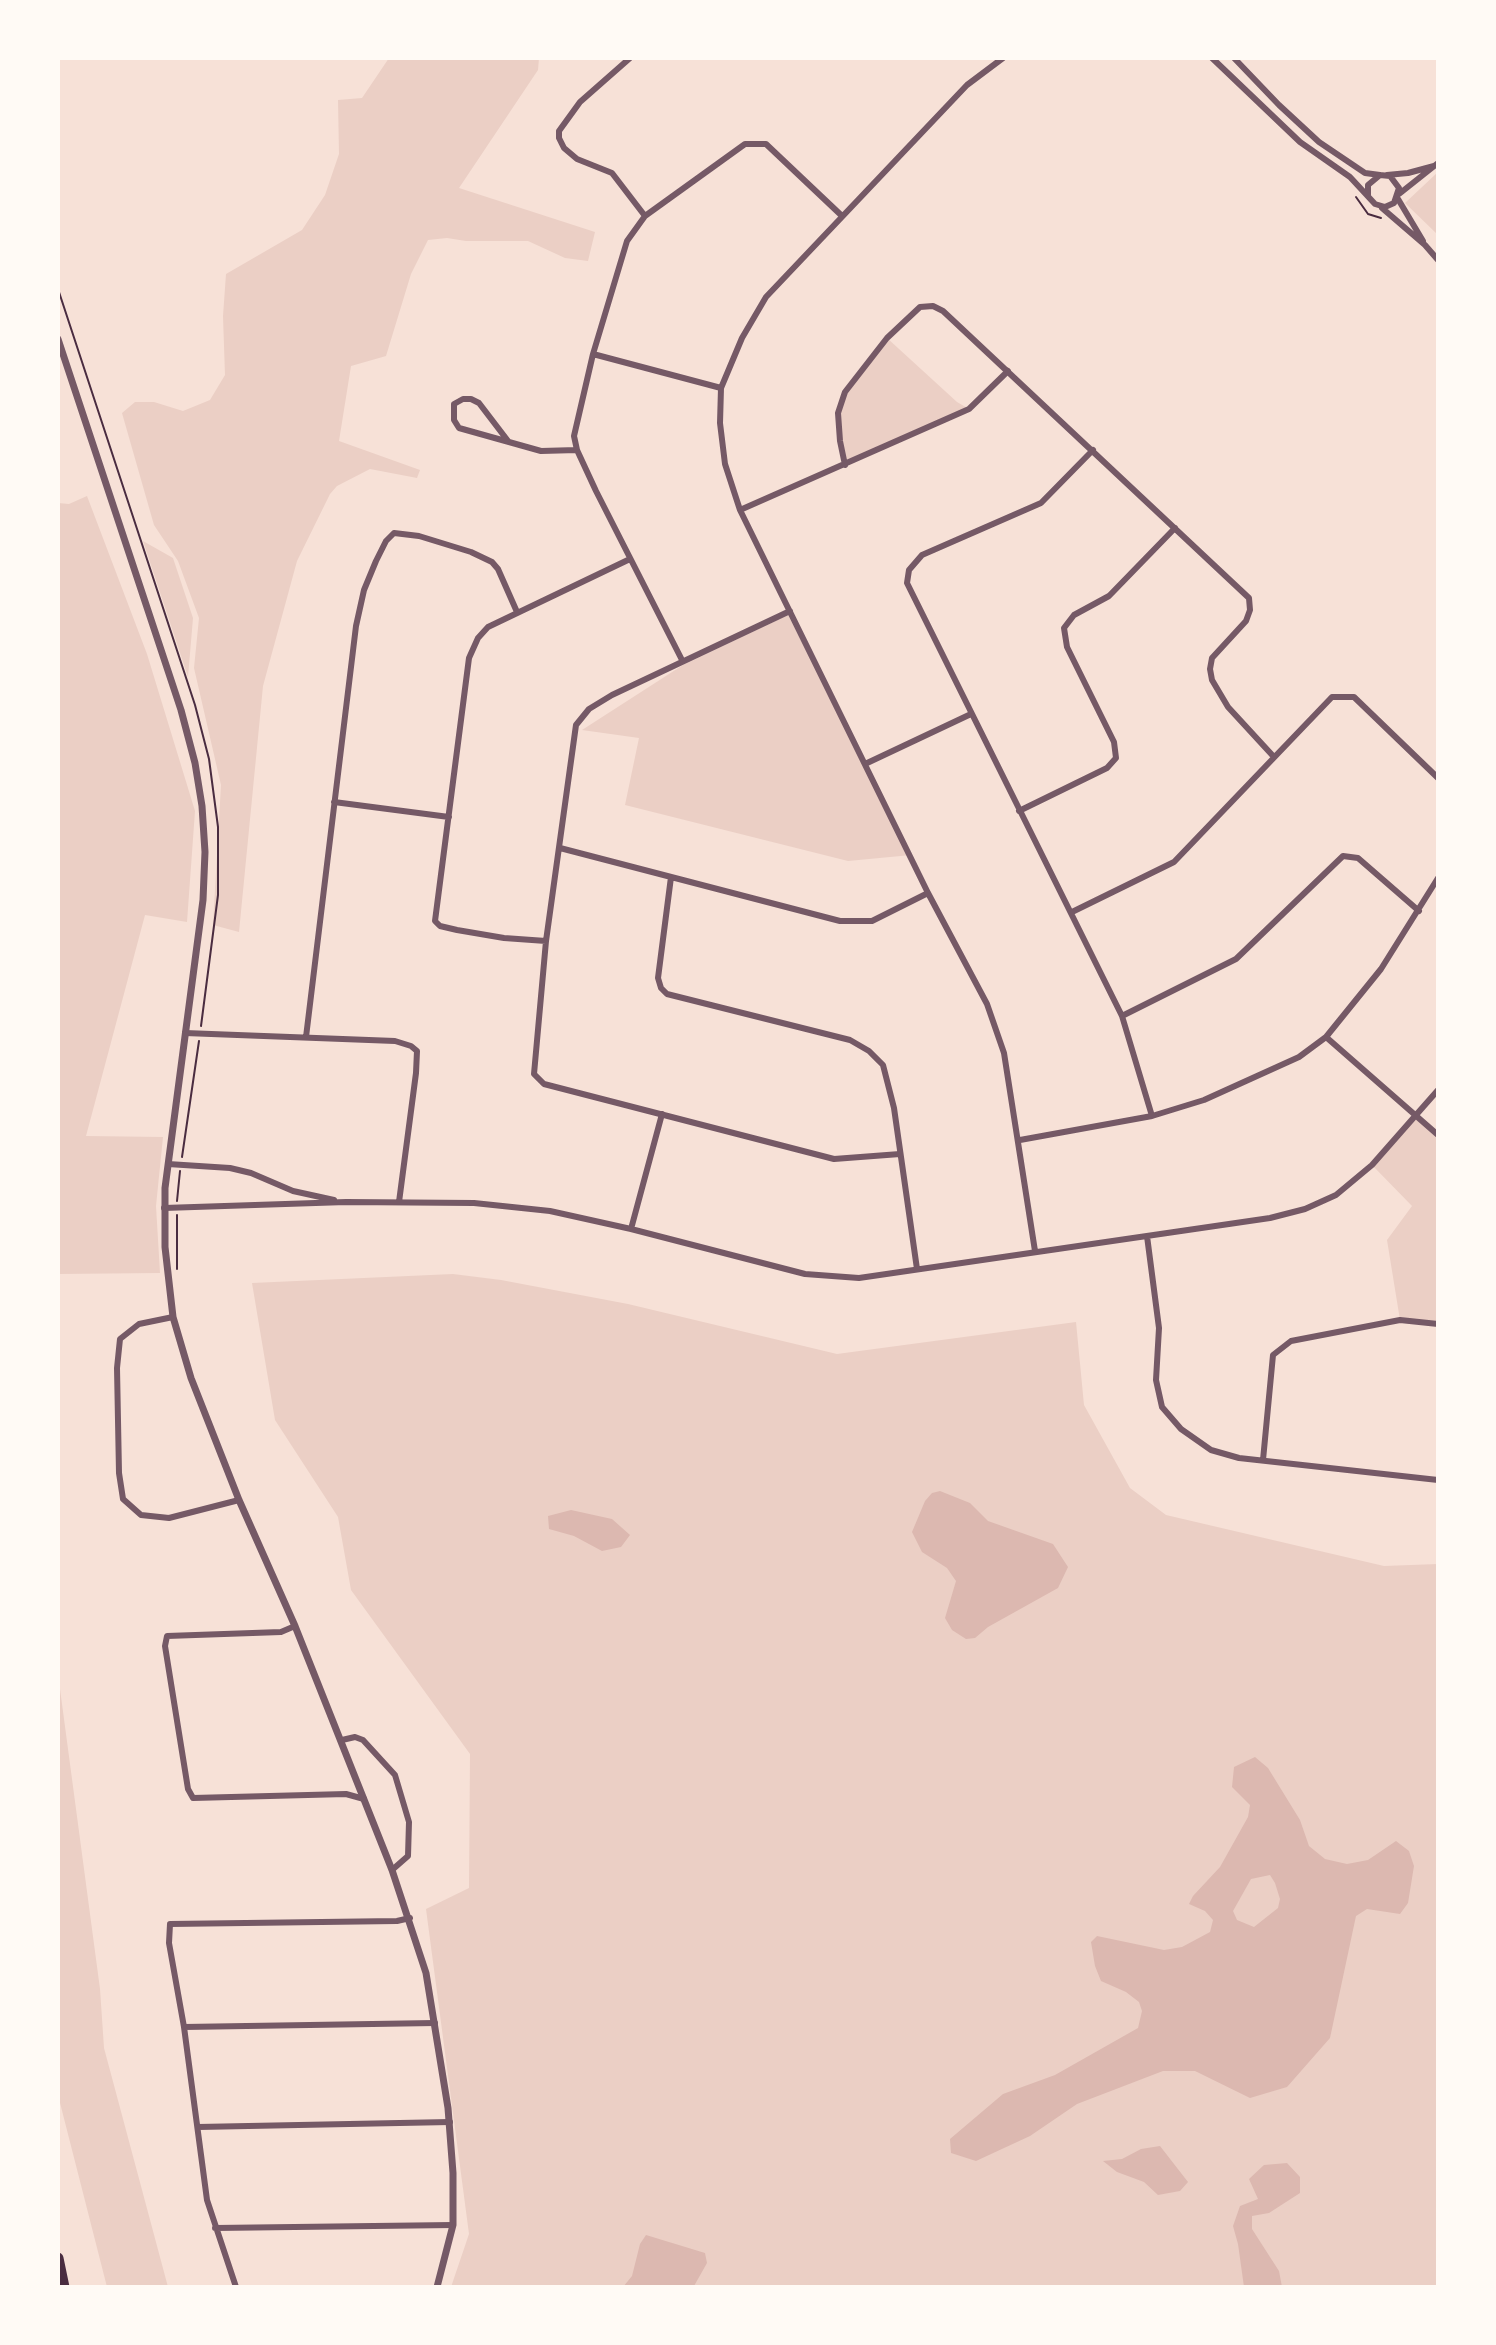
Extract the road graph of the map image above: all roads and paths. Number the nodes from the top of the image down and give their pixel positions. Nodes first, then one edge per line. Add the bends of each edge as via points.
1 (1003, 58) edge
2 (1212, 58) edge
3 (1234, 58) edge
4 (626, 59) edge
5 (1436, 165) edge
6 (1382, 175) junction
7 (1368, 196) junction
8 (1398, 196) junction
9 (1379, 206) junction
10 (841, 215) junction
11 (645, 216) junction
12 (1425, 245) junction
13 (1438, 260) edge
14 (58, 289) edge
15 (61, 301) dead end
16 (58, 339) edge
17 (593, 354) junction
18 (1008, 371) junction
19 (721, 388) junction
20 (508, 441) junction
21 (577, 450) junction
22 (1093, 450) junction
23 (845, 465) junction
24 (740, 510) junction
25 (1175, 528) junction
26 (630, 559) junction
27 (790, 611) junction
28 (517, 612) junction
29 (682, 660) junction
30 (971, 714) junction
31 (1274, 757) junction
32 (865, 764) junction
33 (1438, 778) edge
34 (334, 802) junction
35 (1019, 811) junction
36 (449, 817) junction
37 (560, 848) junction
38 (671, 877) junction
39 (1438, 878) edge
40 (928, 893) junction
41 (1419, 911) junction
42 (1072, 912) junction
43 (546, 941) junction
44 (1122, 1016) junction
45 (185, 1033) junction
46 (306, 1037) junction
47 (1326, 1037) junction
48 (198, 1047) dead end
49 (1438, 1090) edge
50 (662, 1114) junction
51 (1152, 1116) junction
52 (1414, 1116) junction
53 (1438, 1135) edge
54 (1020, 1140) junction
55 (900, 1154) junction
56 (182, 1158) dead end
57 (168, 1164) junction
58 (179, 1176) dead end
59 (177, 1196) dead end
60 (346, 1202) junction
61 (399, 1202) junction
62 (164, 1208) junction
63 (177, 1220) dead end
64 (631, 1229) junction
65 (1147, 1236) junction
66 (1035, 1251) junction
67 (917, 1269) junction
68 (177, 1271) dead end
69 (173, 1317) junction
70 (1438, 1324) edge
71 (1263, 1460) junction
72 (1438, 1480) edge
73 (239, 1500) junction
74 (295, 1626) junction
75 (342, 1740) junction
76 (364, 1799) junction
77 (392, 1870) junction
78 (410, 1918) junction
79 (435, 2023) junction
80 (184, 2027) junction
81 (450, 2122) junction
82 (198, 2127) junction
83 (453, 2225) junction
84 (215, 2228) junction
85 (58, 2258) edge
86 (64, 2287) edge
87 (236, 2287) edge
88 (437, 2287) edge

1 - 10 street via 967,85
2 - 7 street via 1300,142
3 - 6 street via 1319,142 1365,173
4 - 11 street via 580,102 559,138 577,159 612,173
5 - 6 street
5 - 8 street
6 - 7 street via 1368,185
6 - 8 street via 1398,183
7 - 9 street
8 - 9 street via 1390,206
8 - 12 street
9 - 12 street
10 - 11 street via 766,144 745,144
10 - 19 street via 766,297
11 - 17 street via 627,241
12 - 13 street
14 - 15 path
16 - 45 street via 173,685 198,777 205,876
17 - 19 street
17 - 21 street via 576,418
18 - 22 street
18 - 23 street via 969,409
18 - 23 street via 943,311 920,307 887,338 845,392 838,413
19 - 24 street via 725,464
20 - 20 street via 479,403 463,399 454,404 459,428
20 - 21 street via 541,451
21 - 26 street
22 - 25 street
22 - 30 street via 1041,503 922,555 909,570 907,583
23 - 24 street
24 - 27 street
25 - 31 street via 1249,598 1246,621 1212,658 1210,669 1228,707
25 - 35 street via 1109,596 1074,615 1064,628 1067,647 1114,742 1116,758 1107,768
26 - 28 street
26 - 29 street
27 - 29 street
27 - 32 street
28 - 34 street via 498,569 483,557 406,533 394,533 386,541 364,590 356,626
28 - 36 street via 488,627 469,658
29 - 37 street via 589,709 576,725
30 - 32 street
30 - 35 street
31 - 33 street via 1332,697 1354,697
31 - 42 street via 1174,862
32 - 40 street
34 - 36 street
34 - 46 street
35 - 42 street
36 - 43 street via 435,921 457,930
37 - 38 street
37 - 43 street
38 - 40 street via 840,921 872,921
38 - 55 street via 661,988 667,994 850,1040 869,1051 883,1065
39 - 41 street
40 - 54 street via 987,1004 1004,1053
41 - 44 street via 1358,858 1343,856 1236,959
41 - 47 street
42 - 44 street
43 - 50 street via 534,1074 544,1084
44 - 51 street
45 - 46 street
45 - 57 street
46 - 61 street via 395,1041 417,1051
47 - 51 street via 1299,1057 1204,1100
47 - 52 street
48 - 56 path
49 - 52 street
50 - 55 street via 834,1159
50 - 64 street
51 - 54 street
52 - 53 street
52 - 65 street via 1372,1165 1336,1195 1305,1209
54 - 66 street
55 - 67 street
57 - 60 street via 230,1168 293,1191
57 - 62 street
58 - 59 path
60 - 61 street
60 - 62 street
61 - 64 street via 550,1211
62 - 69 street
63 - 68 path
64 - 67 street via 805,1274 859,1278
65 - 66 street
65 - 71 street via 1162,1407 1181,1429 1211,1450
66 - 67 street
69 - 73 street
69 - 73 street via 139,1324 120,1339 123,1499 141,1515 169,1518
70 - 71 street via 1400,1320 1291,1341 1273,1355
71 - 72 street
73 - 74 street
74 - 75 street
74 - 76 street via 281,1632 167,1636 188,1789 193,1798 346,1794
75 - 76 street
75 - 77 street via 363,1740 395,1775 409,1822 408,1856
76 - 77 street
77 - 78 street
78 - 79 street
78 - 80 street via 170,1924
79 - 80 street
79 - 81 street
80 - 82 street
81 - 82 street
81 - 83 street
82 - 84 street
83 - 84 street
83 - 88 street
84 - 87 street
85 - 86 highway

